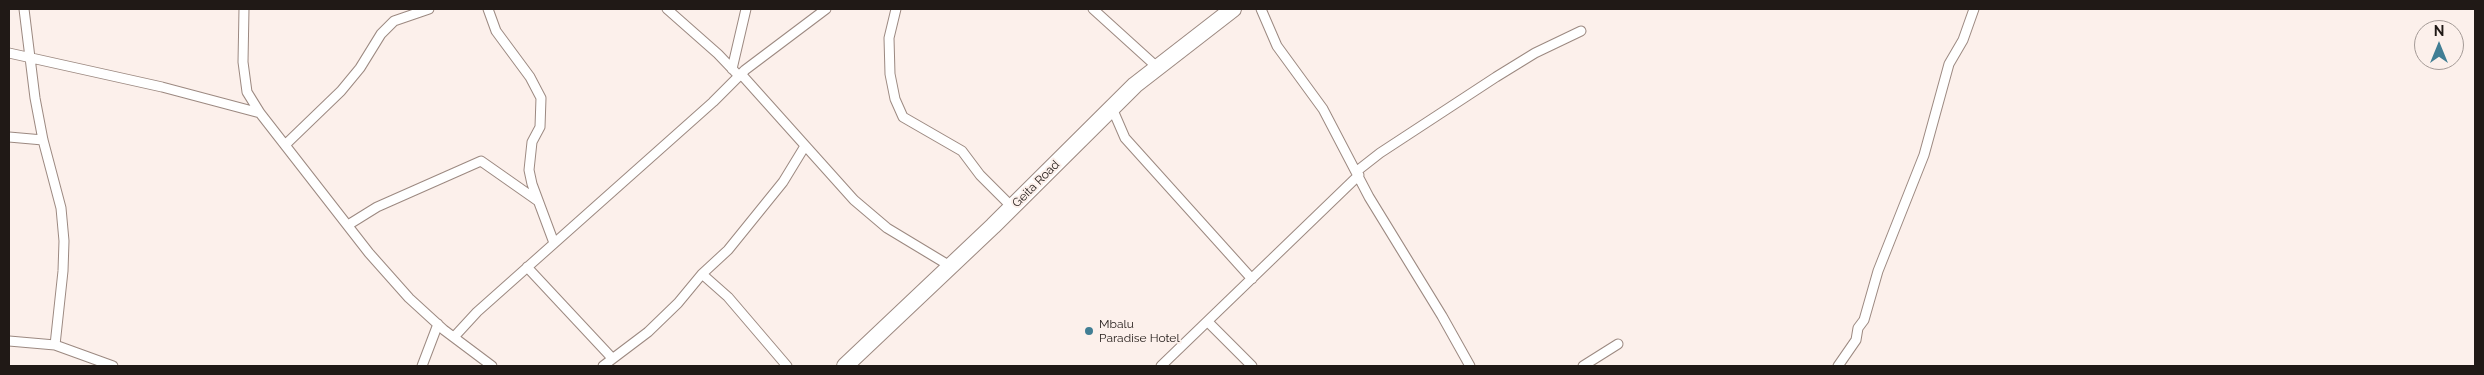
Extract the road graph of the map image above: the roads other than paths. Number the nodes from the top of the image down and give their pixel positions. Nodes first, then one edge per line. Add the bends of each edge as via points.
1 (24, 9) edge
2 (244, 9) edge
3 (429, 9) edge
4 (488, 9) edge
5 (667, 9) edge
6 (746, 9) edge
7 (826, 9) edge
8 (896, 9) edge
9 (1093, 9) edge
10 (1233, 9) edge
11 (1262, 9) edge
12 (1974, 9) edge
13 (1582, 31) dead end
14 (9, 53) edge
15 (30, 58) junction
16 (1157, 68) junction
17 (732, 69) junction
18 (740, 75) junction
19 (1112, 108) junction
20 (260, 113) junction
21 (9, 137) edge
22 (43, 140) junction
23 (285, 146) junction
24 (805, 146) junction
25 (1358, 173) junction
26 (538, 201) junction
27 (1012, 207) junction
28 (348, 225) junction
29 (554, 243) junction
30 (950, 266) junction
31 (527, 267) junction
32 (702, 274) junction
33 (1252, 279) junction
34 (1208, 322) junction
35 (438, 324) junction
36 (454, 337) junction
37 (9, 341) edge
38 (1618, 344) dead end
39 (55, 345) junction
40 (612, 358) junction
41 (113, 366) edge
42 (422, 366) edge
43 (492, 366) edge
44 (603, 366) edge
45 (787, 366) edge
46 (845, 366) edge
47 (1161, 366) edge
48 (1252, 366) edge
49 (1470, 366) edge
50 (1584, 366) edge
51 (1838, 366) edge

1 - 15 street
2 - 20 street via 247,92
3 - 23 street via 394,22 381,34 341,91
4 - 26 street via 496,32 530,77 541,98 540,127 532,142 529,170
5 - 17 street
6 - 17 street
7 - 18 street
8 - 27 street via 889,38 890,74 903,117 962,151 980,175
9 - 16 street
10 - 16 highway, Geita Road
11 - 25 street via 1277,46 1323,109
12 - 51 street via 1963,40 1948,64 1924,155 1878,271 1864,320 1858,328 1856,340
13 - 25 street via 1535,53 1496,77 1380,153
14 - 15 street
15 - 20 street
15 - 22 street
16 - 19 highway, Geita Road
17 - 18 street
18 - 24 street
18 - 29 street
19 - 27 highway, Geita Road
19 - 33 street via 1125,138
20 - 23 street
21 - 22 street
22 - 39 street via 61,208 64,241
23 - 28 street
24 - 30 street via 854,200 887,228
24 - 32 street via 761,210 728,250
25 - 33 street
25 - 49 street via 1368,197
26 - 28 street via 481,161 377,207
26 - 29 street
27 - 30 highway, Geita Road
28 - 35 street via 409,298
29 - 31 street
30 - 46 highway, Geita Road
31 - 36 street
31 - 40 street
32 - 40 street via 648,332
32 - 45 street via 728,297
33 - 34 street
34 - 47 street
34 - 48 street
35 - 36 street
35 - 42 street
36 - 43 street
37 - 39 street
38 - 50 street
39 - 41 street
40 - 44 street

